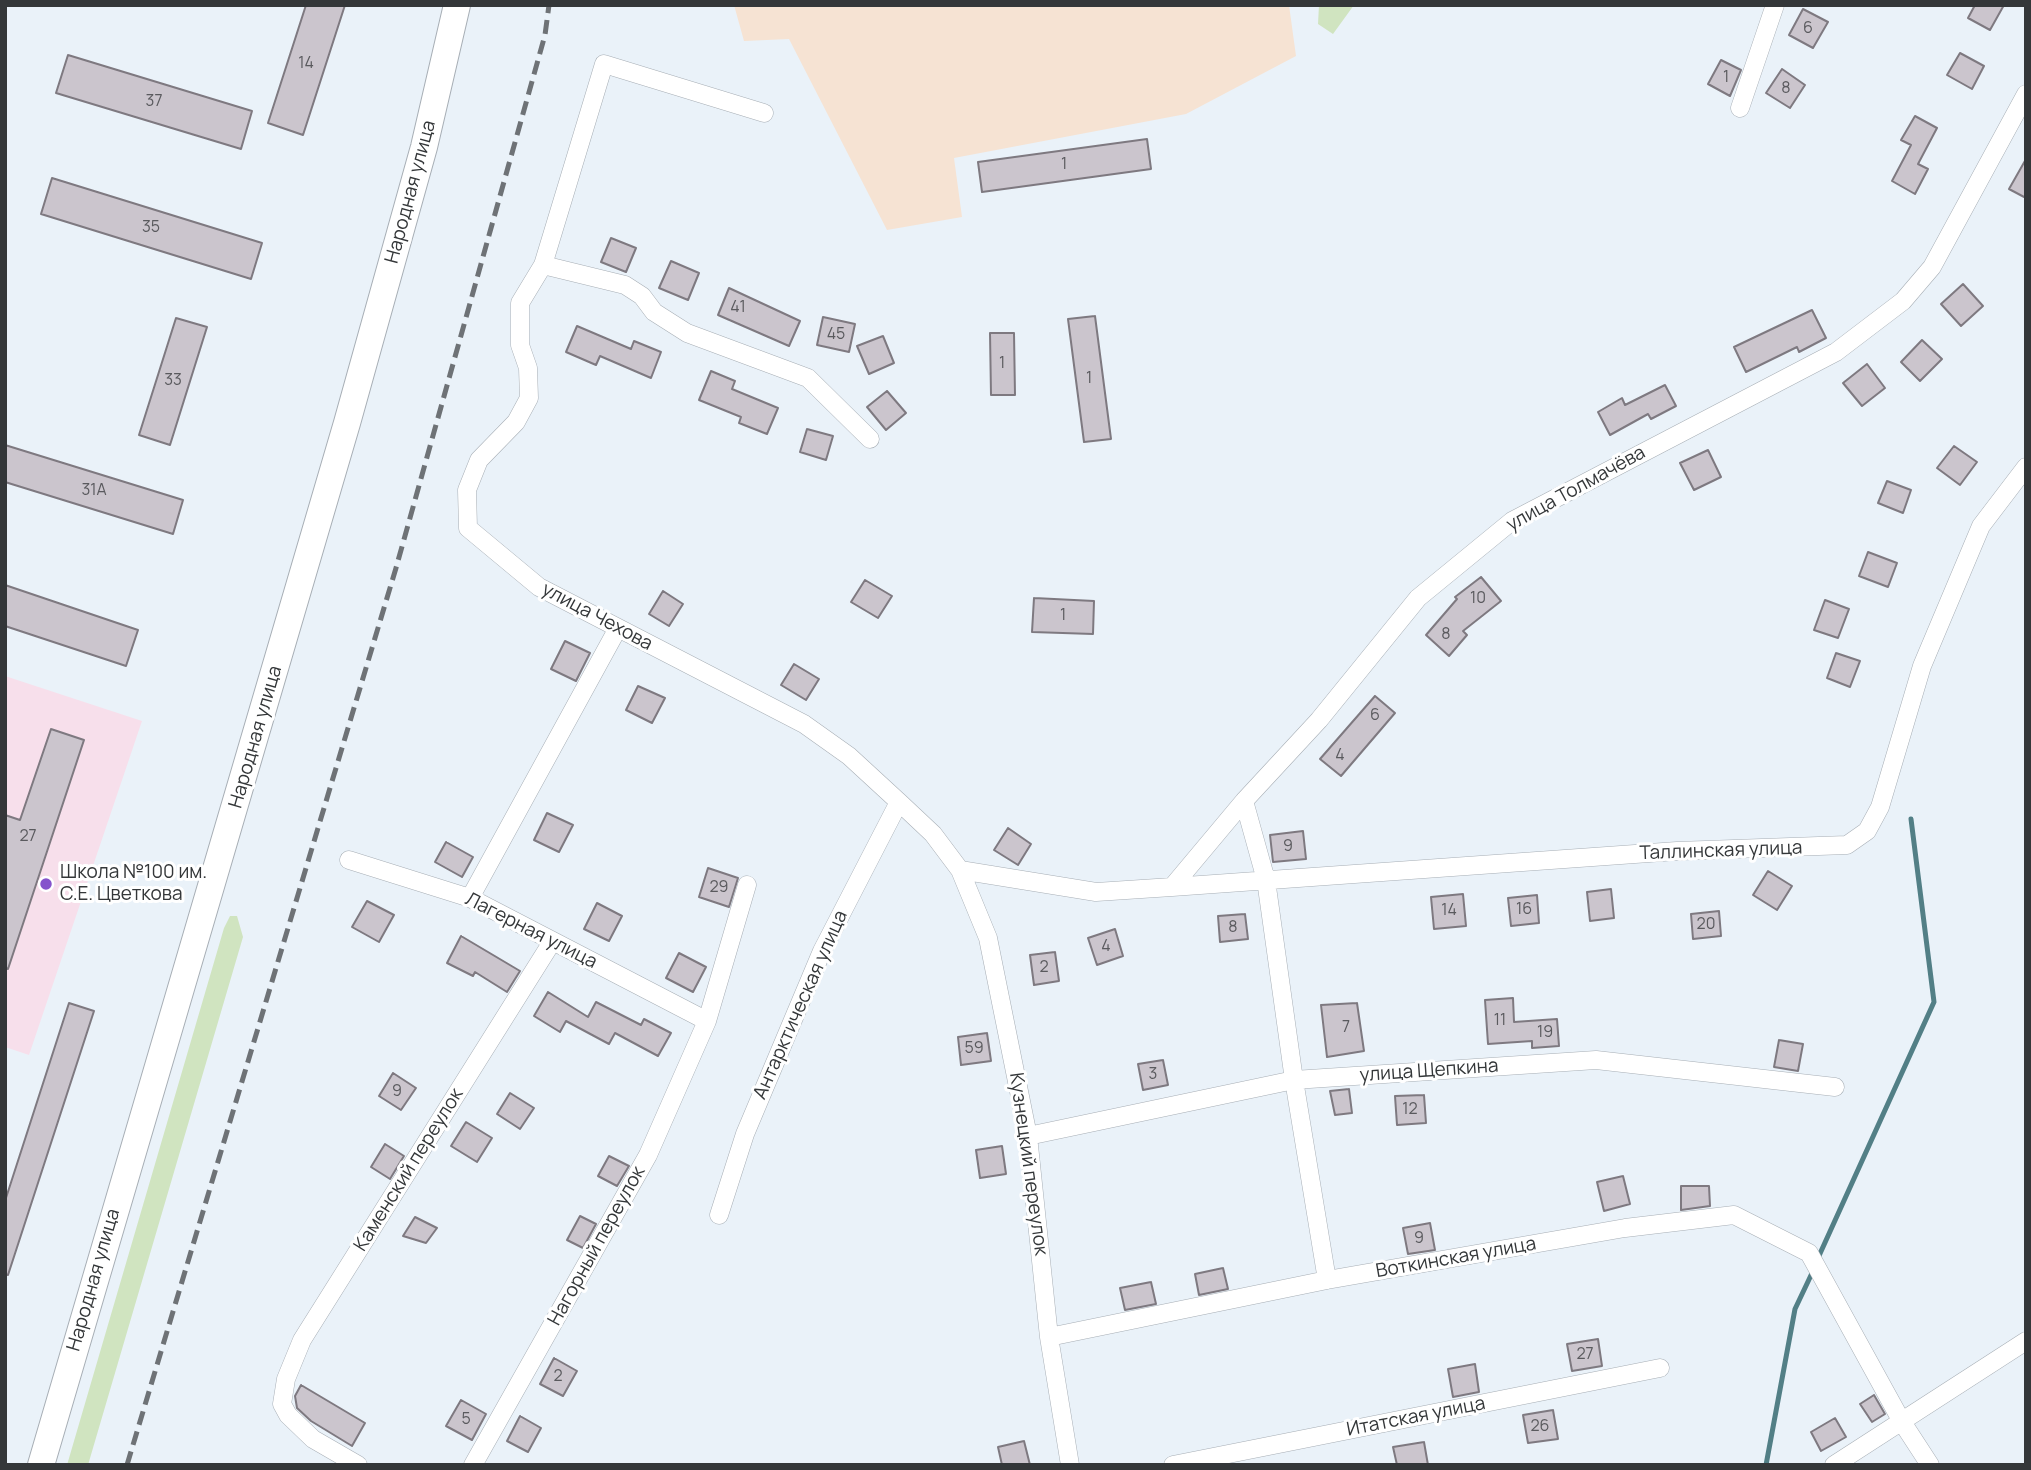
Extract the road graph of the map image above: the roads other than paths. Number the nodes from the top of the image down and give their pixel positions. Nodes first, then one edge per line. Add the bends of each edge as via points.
1 (457, 5) edge
2 (1775, 5) edge
3 (2026, 94) edge
4 (1740, 108) dead end
5 (764, 113) dead end
6 (2019, 123) edge
7 (543, 265) junction
8 (870, 439) dead end
9 (2026, 467) edge
10 (618, 628) junction
11 (1244, 801) junction
12 (899, 802) junction
13 (349, 860) dead end
14 (960, 870) junction
15 (1266, 880) junction
16 (747, 885) dead end
17 (1172, 887) junction
18 (470, 898) junction
19 (552, 942) junction
20 (707, 1021) junction
21 (1294, 1080) junction
22 (1835, 1087) dead end
23 (1028, 1136) junction
24 (719, 1215) dead end
25 (1328, 1280) junction
26 (1049, 1337) junction
27 (2026, 1341) edge
28 (1660, 1368) dead end
29 (1902, 1422) junction
30 (41, 1465) edge
31 (358, 1465) edge
32 (472, 1465) edge
33 (1070, 1465) edge
34 (1172, 1465) edge
35 (1834, 1465) edge
36 (1930, 1465) edge

1 - 30 main road, Народная улица via 424,147 347,423
2 - 4 street
3 - 6 street, улица Толмачёва
5 - 7 street, улица Чехова via 604,64
6 - 11 street, улица Толмачёва via 1932,267 1903,301 1836,352 1513,521 1418,598 1319,720
7 - 8 street via 625,285 642,296 654,312 687,333 808,378
7 - 10 street, улица Чехова via 520,303 520,345 528,368 529,398 516,422 479,460 467,489 468,528 539,587
9 - 15 street, Таллинская улица via 1980,526 1922,666 1880,807 1867,831 1846,845 1677,851
10 - 12 street, улица Чехова via 804,724 849,756
10 - 18 street
11 - 15 street
11 - 17 street, улица Толмачёва
12 - 14 street, улица Чехова via 933,834
12 - 24 street, Антарктическая улица via 822,951 744,1134
13 - 18 street, Лагерная улица
14 - 17 street via 1096,892
14 - 23 street, Кузнецкий переулок via 988,938
15 - 17 street, Таллинская улица
15 - 21 street
16 - 20 street, Нагорный переулок
18 - 19 street, Лагерная улица
19 - 20 street, Лагерная улица
19 - 31 street, Каменский переулок via 302,1340 286,1379 282,1404 293,1420 313,1439
20 - 32 street, Нагорный переулок via 648,1155
21 - 22 street, улица Щепкина via 1596,1060
21 - 23 street, улица Щепкина
21 - 25 street
23 - 26 street, Кузнецкий переулок
25 - 26 street, Воткинская улица
25 - 29 street, Воткинская улица via 1625,1228 1734,1215 1814,1258
26 - 33 street, Кузнецкий переулок
27 - 29 street
28 - 34 street, Итатская улица
29 - 35 street
29 - 36 street, Воткинская улица

